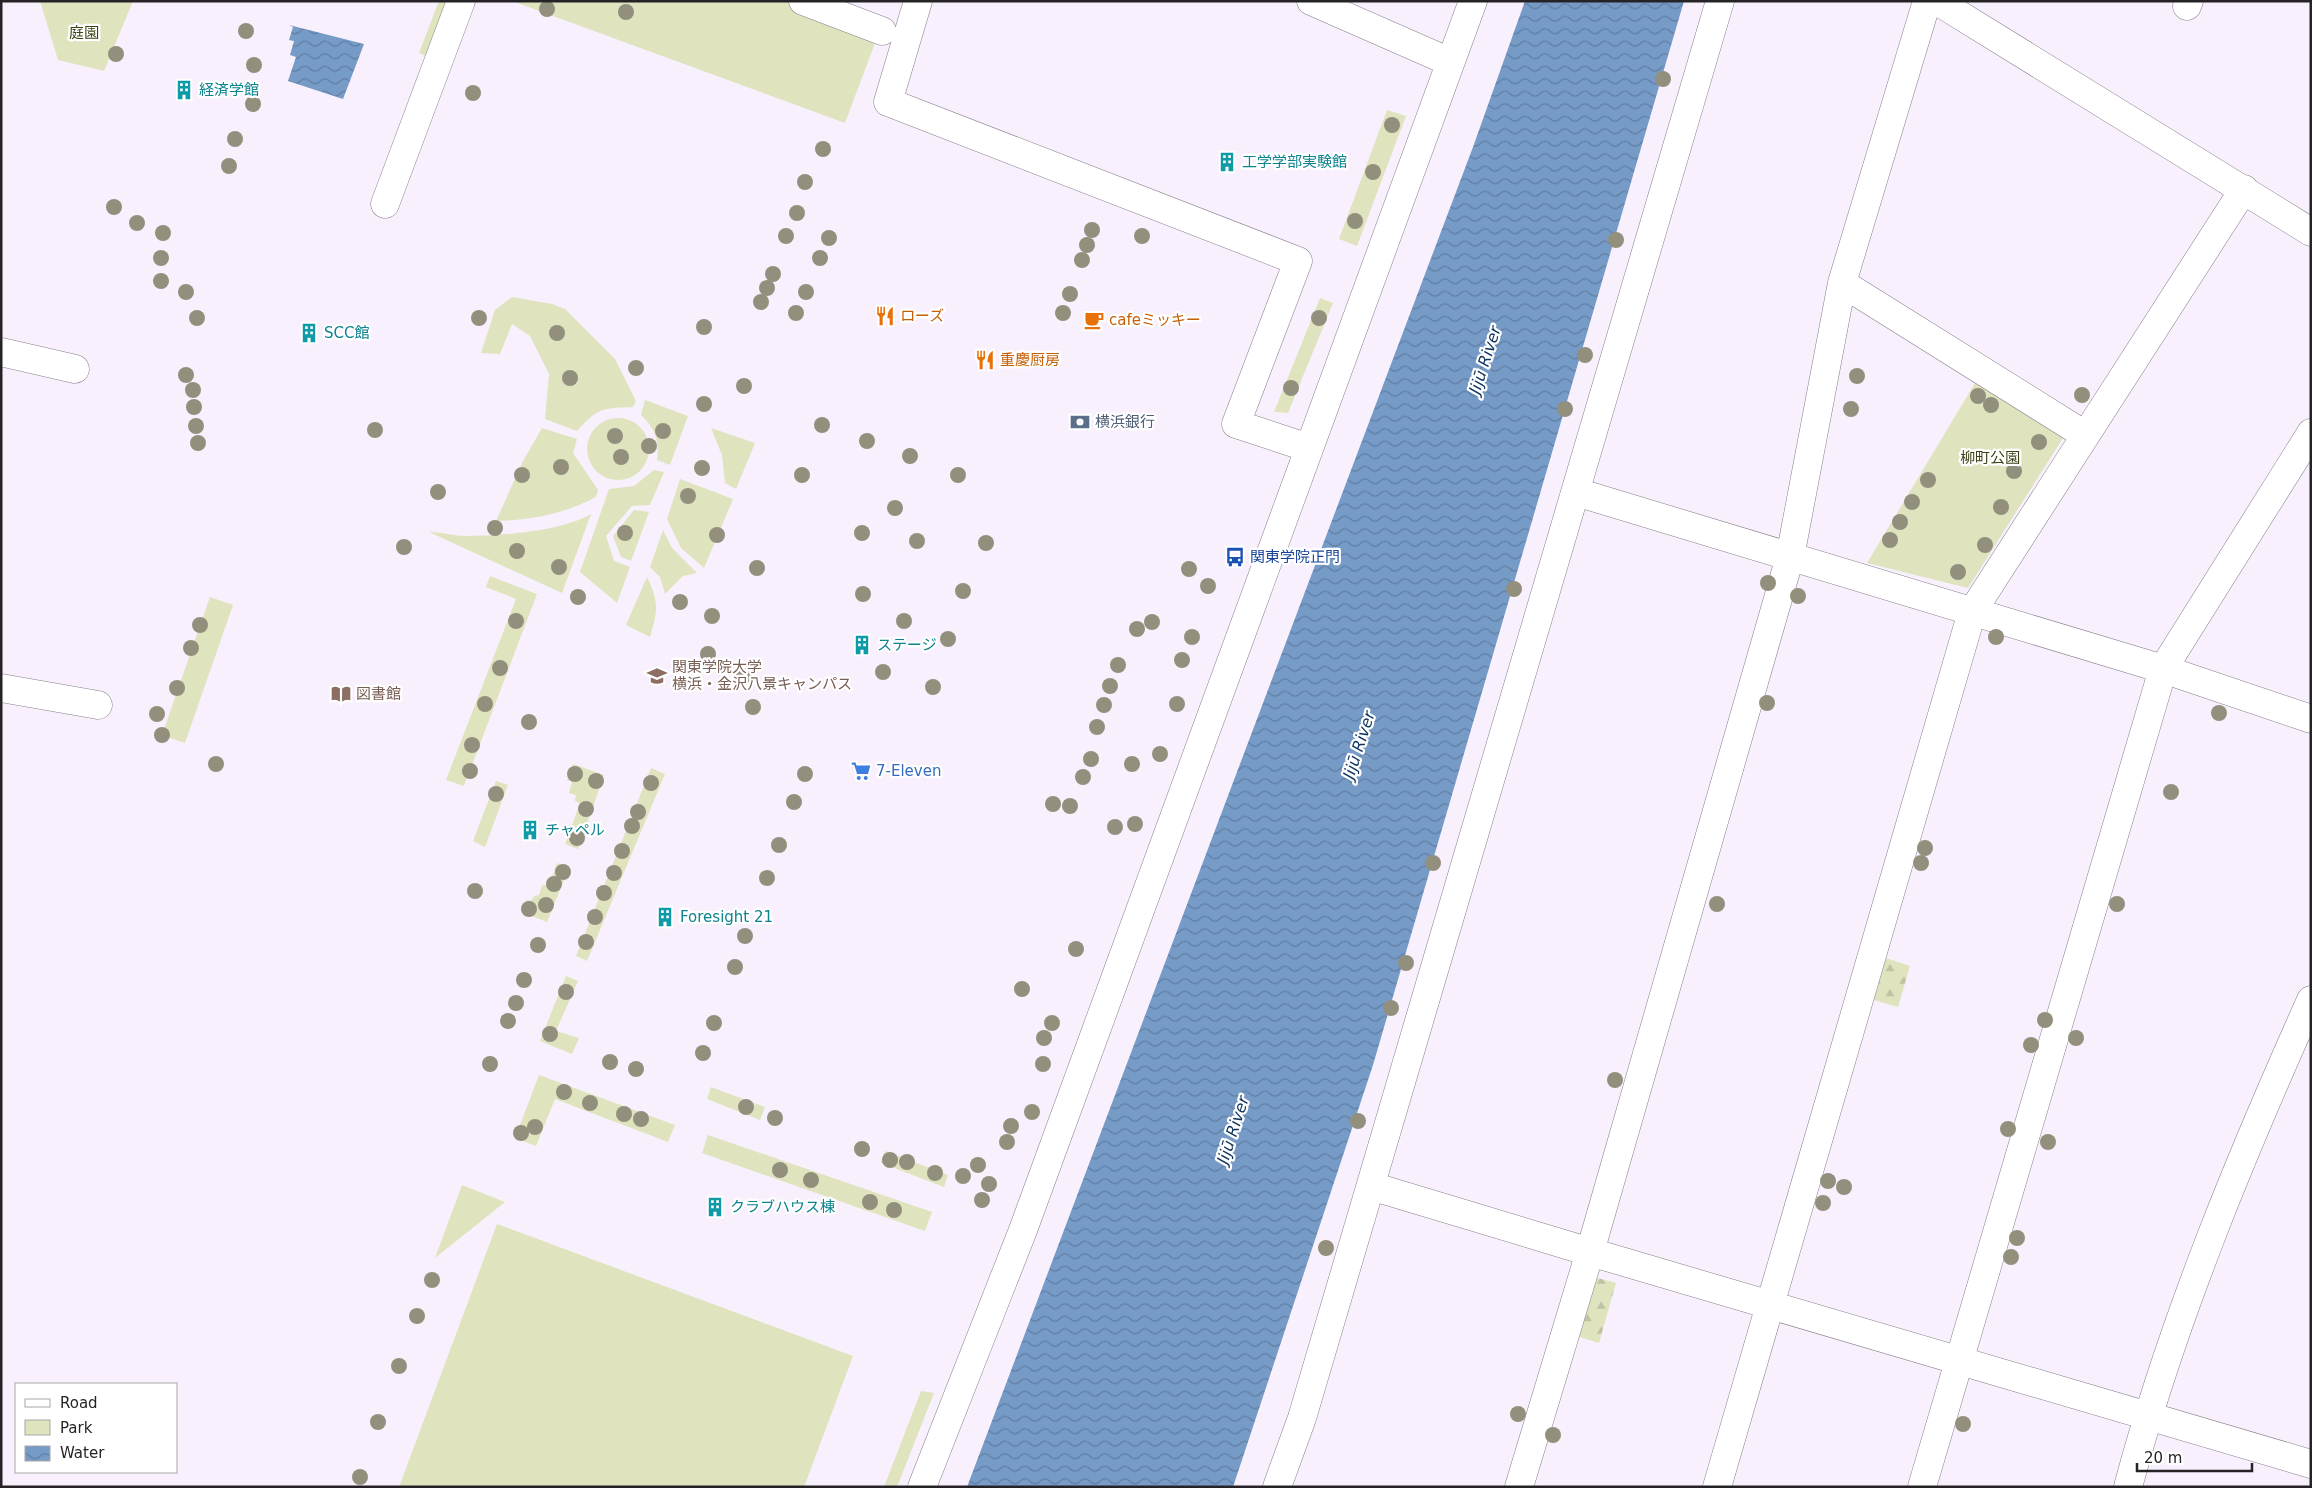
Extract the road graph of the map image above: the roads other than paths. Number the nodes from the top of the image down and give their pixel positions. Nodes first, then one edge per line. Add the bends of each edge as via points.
1 (461, 1) edge
2 (803, 1) edge
3 (918, 1) edge
4 (1311, 1) edge
5 (1473, 1) edge
6 (1720, 1) edge
7 (1927, 1) edge
8 (1937, 1) edge
9 (882, 31) dead end
10 (1450, 62) junction
11 (2244, 189) junction
12 (386, 204) dead end
13 (2311, 232) edge
14 (1842, 284) junction
15 (1, 352) edge
16 (76, 369) dead end
17 (2311, 433) edge
18 (2085, 436) junction
19 (1309, 448) junction
20 (1576, 492) junction
21 (1790, 557) junction
22 (1972, 612) junction
23 (2163, 669) junction
24 (1, 688) edge
25 (98, 705) dead end
26 (2311, 720) edge
27 (2311, 1000) edge
28 (1371, 1186) junction
29 (1590, 1252) junction
30 (1771, 1304) junction
31 (1959, 1361) junction
32 (2147, 1415) junction
33 (2311, 1464) edge
34 (922, 1487) edge
35 (1277, 1487) edge
36 (1520, 1487) edge
37 (1717, 1487) edge
38 (1922, 1487) edge
39 (2128, 1487) edge

1 - 12 street
2 - 9 street
3 - 19 street via 888,102 1298,261 1236,424
4 - 10 street
5 - 10 street
6 - 20 street
7 - 14 street
8 - 11 street
10 - 19 street
11 - 13 street
11 - 18 street
14 - 18 street
14 - 21 street
15 - 16 street
17 - 23 street
18 - 22 street
19 - 34 street via 1023,1230
20 - 21 street
20 - 28 street
21 - 22 street
21 - 29 street
22 - 23 street
22 - 30 street
23 - 26 street
23 - 31 street
24 - 25 street
27 - 32 street via 2203,1258
28 - 29 street
28 - 35 street via 1302,1418
29 - 30 street
29 - 36 street
30 - 31 street
30 - 37 street
31 - 32 street
31 - 38 street
32 - 33 street
32 - 39 street

